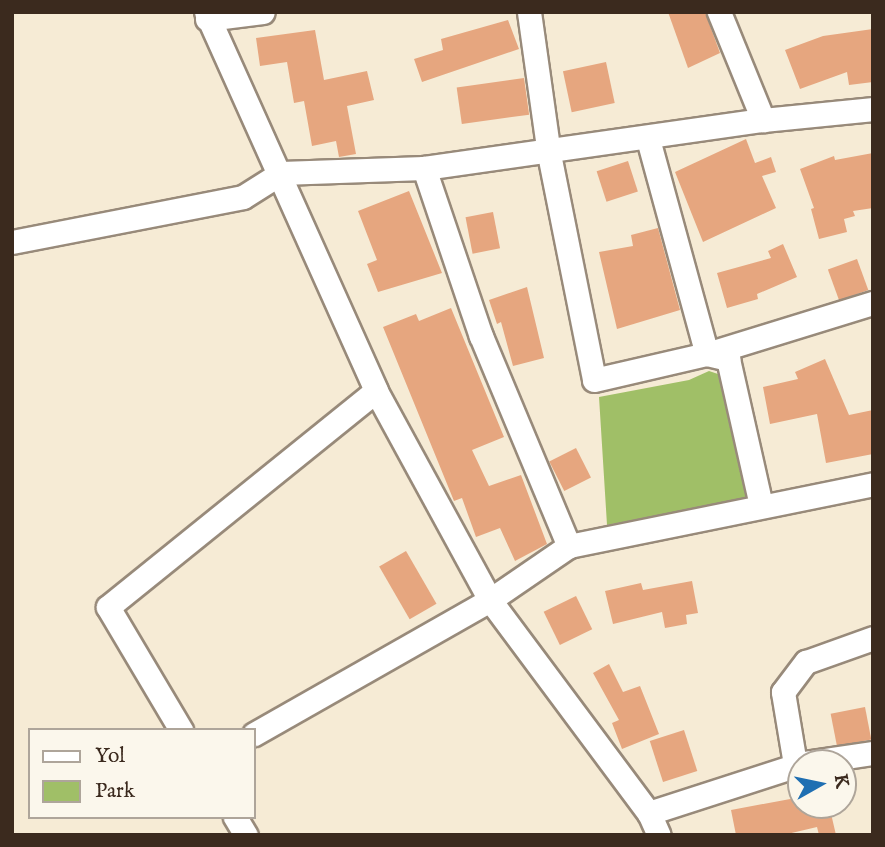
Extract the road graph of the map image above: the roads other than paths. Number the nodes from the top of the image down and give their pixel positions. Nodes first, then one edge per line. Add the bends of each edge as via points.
1 (263, 12) edge
2 (529, 12) edge
3 (719, 12) edge
4 (206, 16) edge
5 (873, 110) edge
6 (763, 120) junction
7 (649, 139) junction
8 (549, 154) junction
9 (424, 168) junction
10 (281, 173) junction
11 (12, 242) edge
12 (873, 303) edge
13 (707, 354) junction
14 (376, 391) junction
15 (873, 484) edge
16 (761, 505) junction
17 (569, 546) junction
18 (490, 600) junction
19 (873, 638) edge
20 (180, 728) edge
21 (256, 733) edge
22 (796, 749) edge
23 (787, 768) edge
24 (649, 813) junction
25 (236, 819) edge
26 (246, 835) edge
27 (659, 835) edge

1 - 4 street
2 - 8 street
3 - 6 street
4 - 10 street
5 - 6 street
6 - 7 street
7 - 8 street
7 - 13 street
8 - 9 street
8 - 13 street via 594,380
9 - 10 street
9 - 17 street via 481,336
10 - 11 street via 243,197
10 - 14 street
12 - 13 street
13 - 16 street via 728,359
14 - 18 street
14 - 20 street via 108,607
15 - 16 street
16 - 17 street
17 - 18 street
18 - 21 street
18 - 24 street
19 - 22 street via 806,662 783,692
23 - 24 street
24 - 27 street
25 - 26 street

